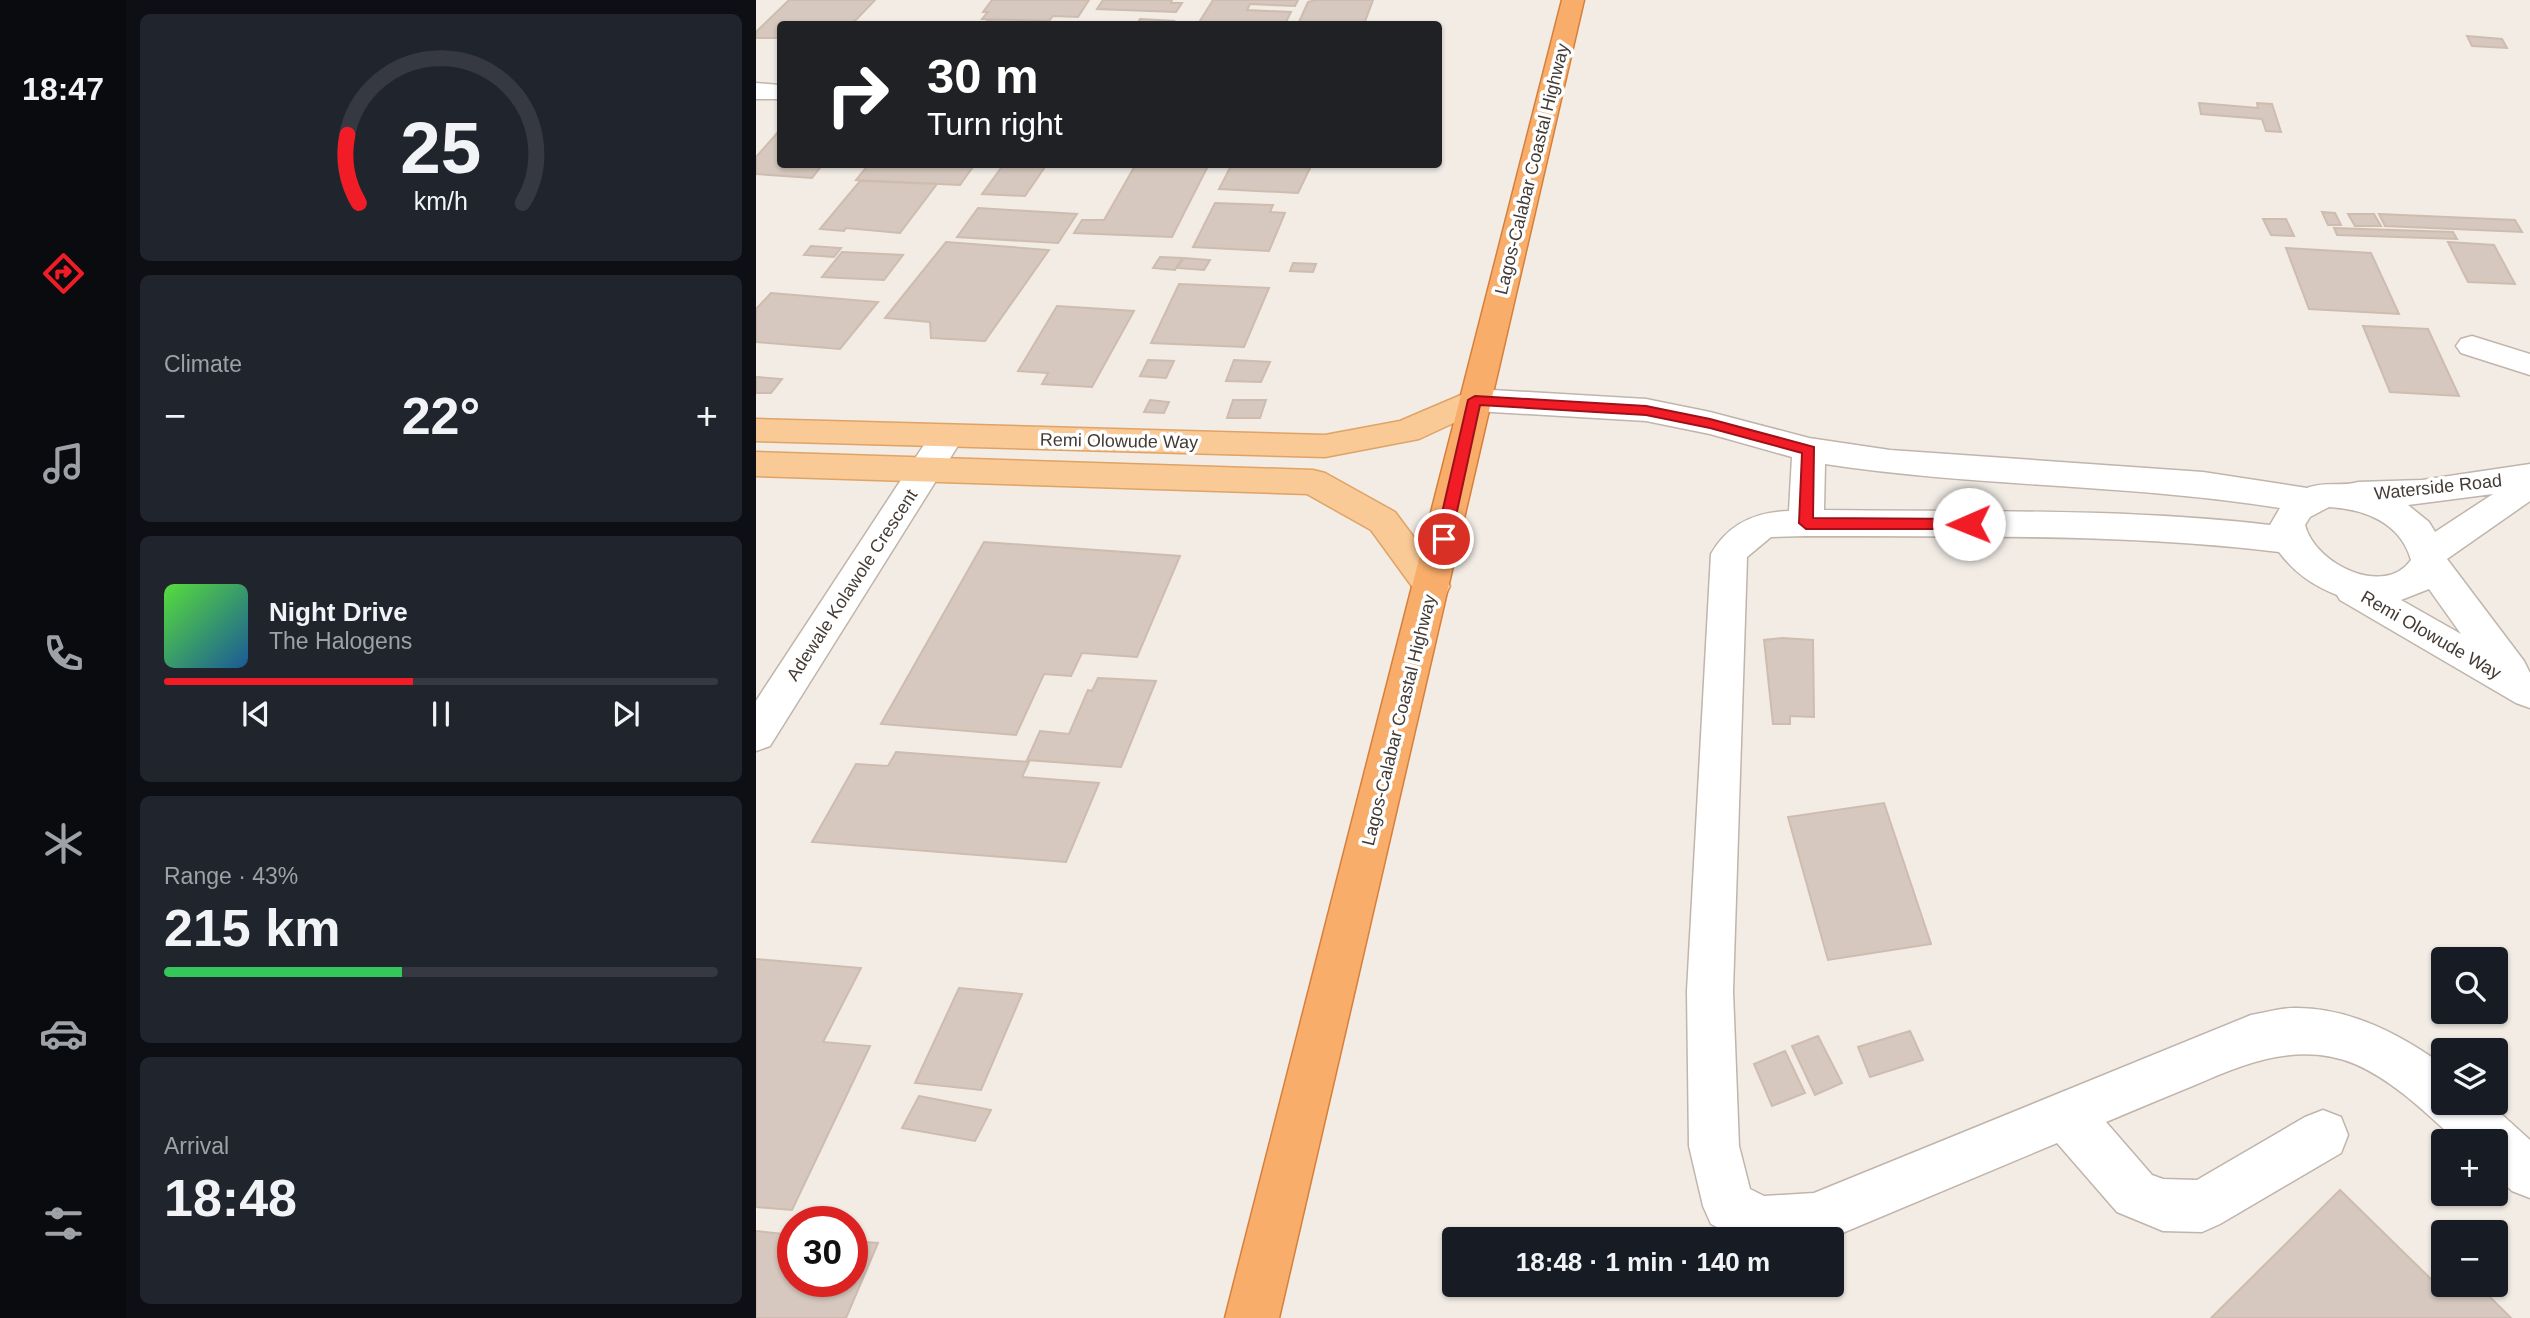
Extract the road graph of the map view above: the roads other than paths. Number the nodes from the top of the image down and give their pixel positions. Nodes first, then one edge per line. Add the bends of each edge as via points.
1 (1573, 0) edge
2 (756, 91) edge
3 (777, 92) edge
4 (2472, 346) dead end
5 (2530, 365) edge
6 (1475, 400) junction
7 (756, 430) edge
8 (947, 436) junction
9 (1810, 450) junction
10 (756, 464) edge
11 (926, 469) junction
12 (2530, 476) edge
13 (2530, 483) edge
14 (2345, 495) junction
15 (2305, 500) junction
16 (1806, 523) junction
17 (2290, 540) junction
18 (2429, 558) junction
19 (2340, 583) junction
20 (1432, 586) junction
21 (2526, 689) edge
22 (756, 734) edge
23 (2431, 1087) edge
24 (2066, 1115) junction
25 (2465, 1115) edge
26 (2480, 1129) edge
27 (2323, 1135) dead end
28 (2508, 1154) edge
29 (2530, 1173) edge
30 (1252, 1318) edge

1 - 6 highway, Lagos-Calabar Coastal Highway
2 - 3 street
4 - 5 street
6 - 8 main road, Remi Olowude Way via 1407,431 1325,446
6 - 9 street via 1646,410
6 - 20 highway, Lagos-Calabar Coastal Highway
7 - 8 main road, Remi Olowude Way
8 - 11 street, Adewale Kolawole Crescent
9 - 15 street via 1890,462 2203,484
9 - 16 street
10 - 11 main road, Remi Olowude Way
11 - 20 main road, Remi Olowude Way via 1313,482 1383,521
11 - 22 street, Adewale Kolawole Crescent
12 - 14 street, Waterside Road via 2422,492
13 - 18 street, Waterside Road
14 - 15 street
14 - 18 street via 2392,510 2415,530
15 - 17 street via 2292,510 2287,524
16 - 17 street via 2066,525 2204,530
16 - 24 street via 1771,524 1746,532 1728,554 1710,991 1714,1146 1729,1206 1761,1222 1814,1219
17 - 19 street via 2317,571
18 - 19 street via 2414,582 2389,591
18 - 21 street, Remi Olowude Way
19 - 21 street, Remi Olowude Way
20 - 30 highway, Lagos-Calabar Coastal Highway
23 - 24 street via 2383,1052 2334,1034 2292,1031 2251,1038
24 - 27 street via 2135,1194 2163,1205 2202,1206
25 - 26 street
28 - 29 street

